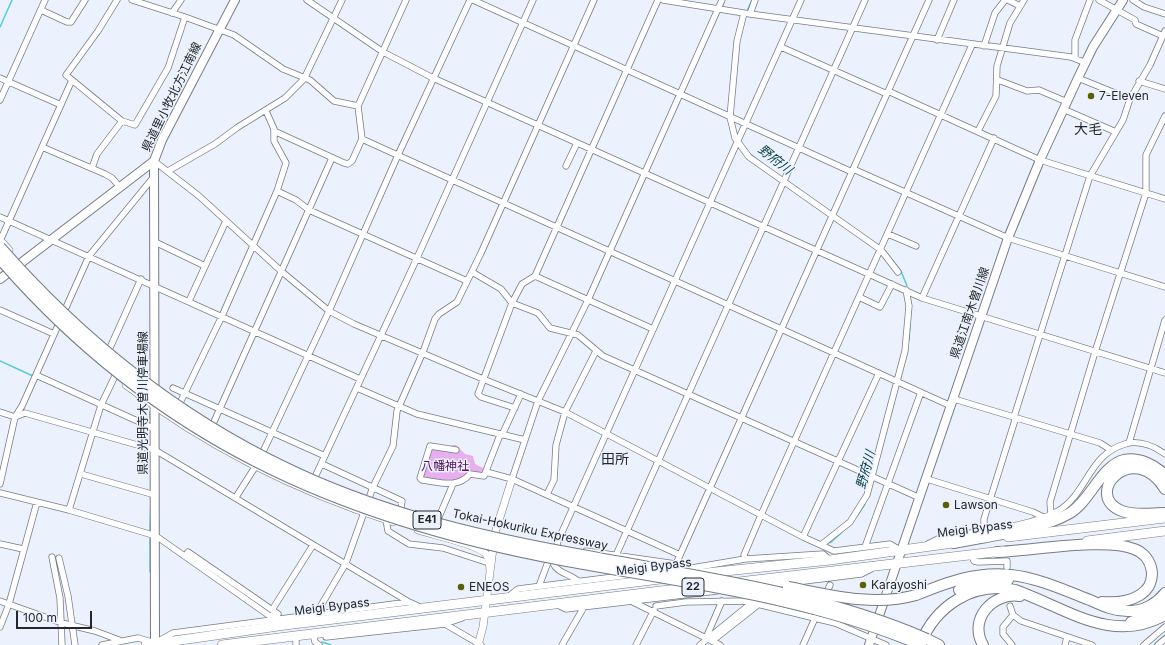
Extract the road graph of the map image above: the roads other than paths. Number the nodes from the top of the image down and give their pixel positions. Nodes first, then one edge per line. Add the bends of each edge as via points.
1 (45, 0) edge
2 (85, 0) edge
3 (117, 0) edge
4 (132, 0) edge
5 (181, 0) edge
6 (236, 0) edge
7 (307, 0) edge
8 (342, 0) edge
9 (406, 0) edge
10 (470, 0) edge
11 (473, 0) edge
12 (533, 0) edge
13 (594, 0) edge
14 (658, 0) edge
15 (663, 0) edge
16 (722, 0) edge
17 (755, 0) edge
18 (801, 0) edge
19 (865, 0) edge
20 (929, 0) edge
21 (954, 0) edge
22 (1007, 0) edge
23 (1024, 0) edge
24 (1090, 0) edge
25 (1099, 0) edge
26 (1123, 0) edge
27 (1133, 0) edge
28 (1020, 6) junction
29 (718, 9) junction
30 (1117, 9) junction
31 (40, 10) junction
32 (172, 13) junction
33 (747, 14) junction
34 (1165, 14) edge
35 (185, 17) junction
36 (334, 18) junction
37 (792, 20) junction
38 (522, 23) junction
39 (853, 28) junction
40 (219, 29) junction
41 (1164, 34) edge
42 (913, 36) junction
43 (936, 40) junction
44 (972, 45) junction
45 (984, 46) junction
46 (574, 47) junction
47 (780, 47) junction
48 (1003, 49) junction
49 (383, 52) junction
50 (1075, 58) junction
51 (1086, 63) junction
52 (626, 70) junction
53 (834, 70) junction
54 (0, 78) edge
55 (433, 78) junction
56 (1078, 78) junction
57 (304, 79) junction
58 (72, 80) junction
59 (998, 80) junction
60 (8, 81) junction
61 (1139, 81) junction
62 (1165, 89) edge
63 (888, 92) junction
64 (680, 95) junction
65 (1130, 99) junction
66 (0, 100) edge
67 (487, 102) junction
68 (61, 105) junction
69 (358, 106) junction
70 (1065, 106) junction
71 (266, 111) junction
72 (941, 115) junction
73 (1165, 116) edge
74 (732, 118) junction
75 (122, 121) junction
76 (746, 124) junction
77 (539, 126) junction
78 (274, 131) junction
79 (978, 131) junction
80 (1116, 132) junction
81 (994, 138) junction
82 (362, 139) junction
83 (738, 141) junction
84 (577, 143) junction
85 (42, 147) junction
86 (799, 148) junction
87 (592, 150) junction
88 (398, 156) junction
89 (332, 158) junction
90 (1040, 160) junction
91 (154, 161) junction
92 (566, 166) dead end
93 (92, 168) junction
94 (168, 170) junction
95 (852, 170) junction
96 (645, 173) junction
97 (1090, 176) junction
98 (155, 179) junction
99 (452, 180) junction
100 (784, 180) junction
101 (119, 186) junction
102 (277, 191) junction
103 (906, 193) junction
104 (1146, 193) junction
105 (1165, 199) edge
106 (710, 202) junction
107 (504, 204) junction
108 (309, 210) junction
109 (833, 214) junction
110 (959, 216) junction
111 (0, 217) edge
112 (10, 221) junction
113 (226, 221) junction
114 (763, 226) junction
115 (557, 228) junction
116 (364, 234) junction
117 (888, 234) junction
118 (1008, 238) junction
119 (0, 240) edge
120 (52, 240) junction
121 (155, 242) junction
122 (252, 244) junction
123 (916, 246) dead end
124 (0, 247) edge
125 (881, 248) junction
126 (816, 250) junction
127 (610, 252) junction
128 (89, 256) junction
129 (1066, 256) junction
130 (417, 258) junction
131 (0, 259) edge
132 (20, 264) junction
133 (0, 265) edge
134 (205, 266) junction
135 (281, 271) junction
136 (472, 272) junction
137 (898, 272) dead end
138 (7, 273) junction
139 (1121, 273) junction
140 (870, 274) junction
141 (536, 276) junction
142 (0, 279) edge
143 (141, 280) junction
144 (467, 281) junction
145 (674, 281) junction
146 (892, 284) junction
147 (156, 286) junction
148 (1165, 287) edge
149 (906, 290) junction
150 (859, 297) junction
151 (922, 298) junction
152 (588, 300) junction
153 (189, 301) junction
154 (512, 303) junction
155 (727, 305) junction
156 (0, 310) edge
157 (65, 310) junction
158 (329, 311) junction
159 (222, 316) junction
160 (982, 317) junction
161 (1165, 320) edge
162 (58, 326) junction
163 (653, 329) junction
164 (781, 329) junction
165 (255, 331) junction
166 (54, 334) junction
167 (572, 334) junction
168 (381, 335) junction
169 (1040, 335) junction
170 (109, 350) junction
171 (596, 351) junction
172 (423, 352) junction
173 (1095, 352) junction
174 (834, 353) junction
175 (307, 355) junction
176 (1150, 369) junction
177 (635, 370) junction
178 (879, 373) junction
179 (1165, 373) edge
180 (36, 375) junction
181 (115, 376) junction
182 (360, 379) junction
183 (483, 379) junction
184 (899, 382) junction
185 (155, 386) junction
186 (173, 388) dead end
187 (357, 388) junction
188 (921, 392) junction
189 (185, 393) junction
190 (688, 393) junction
191 (521, 394) junction
192 (538, 401) junction
193 (953, 402) junction
194 (180, 403) junction
195 (101, 405) junction
196 (155, 406) junction
197 (400, 408) junction
198 (515, 408) junction
199 (220, 409) junction
200 (0, 412) edge
201 (565, 412) junction
202 (15, 417) junction
203 (1014, 417) junction
204 (741, 418) junction
205 (212, 424) junction
206 (155, 429) junction
207 (93, 432) junction
208 (272, 432) junction
209 (607, 433) junction
210 (1071, 434) junction
211 (501, 435) junction
212 (525, 440) junction
213 (795, 441) junction
214 (1128, 443) junction
215 (155, 450) junction
216 (456, 450) dead end
217 (1111, 450) junction
218 (263, 452) junction
219 (1165, 454) edge
220 (325, 456) junction
221 (658, 460) junction
222 (839, 461) junction
223 (322, 464) junction
224 (255, 467) junction
225 (486, 472) junction
226 (80, 474) junction
227 (316, 477) junction
228 (873, 477) junction
229 (512, 479) junction
230 (927, 479) junction
231 (1164, 482) edge
232 (0, 484) edge
233 (453, 484) junction
234 (889, 484) junction
235 (373, 487) junction
236 (710, 487) junction
237 (0, 493) edge
238 (547, 494) junction
239 (156, 495) junction
240 (236, 497) junction
241 (369, 498) junction
242 (920, 498) junction
243 (990, 499) junction
244 (37, 502) junction
245 (573, 507) junction
246 (401, 508) junction
247 (70, 510) junction
248 (363, 513) junction
249 (1165, 513) edge
250 (1051, 514) junction
251 (761, 515) junction
252 (1042, 517) junction
253 (438, 518) junction
254 (1165, 518) edge
255 (386, 520) junction
256 (626, 530) junction
257 (984, 530) junction
258 (1165, 531) edge
259 (495, 533) junction
260 (431, 534) junction
261 (156, 536) junction
262 (803, 537) junction
263 (954, 543) junction
264 (0, 544) edge
265 (313, 544) junction
266 (822, 545) junction
267 (425, 546) junction
268 (556, 546) junction
269 (493, 547) junction
270 (865, 547) junction
271 (23, 549) junction
272 (917, 549) junction
273 (902, 551) junction
274 (997, 552) junction
275 (186, 555) junction
276 (615, 555) junction
277 (680, 555) junction
278 (971, 555) junction
279 (52, 557) dead end
280 (59, 558) dead end
281 (742, 560) junction
282 (830, 560) junction
283 (551, 562) junction
284 (346, 563) junction
285 (490, 563) junction
286 (676, 564) junction
287 (897, 564) junction
288 (877, 566) junction
289 (1007, 567) dead end
290 (653, 569) junction
291 (677, 570) junction
292 (490, 572) junction
293 (610, 575) junction
294 (578, 581) junction
295 (830, 585) dead end
296 (539, 586) junction
297 (1056, 587) junction
298 (1165, 593) edge
299 (508, 597) junction
300 (657, 599) junction
301 (486, 600) junction
302 (1088, 600) junction
303 (0, 601) edge
304 (722, 601) junction
305 (409, 602) junction
306 (633, 602) junction
307 (757, 602) junction
308 (9, 604) junction
309 (556, 604) junction
310 (1049, 605) junction
311 (1165, 605) edge
312 (656, 606) junction
313 (1010, 606) dead end
314 (584, 607) junction
315 (422, 608) junction
316 (272, 610) junction
317 (485, 612) junction
318 (653, 612) junction
319 (316, 614) junction
320 (469, 614) junction
321 (836, 615) junction
322 (1013, 615) junction
323 (1165, 615) edge
324 (272, 618) junction
325 (815, 618) junction
326 (1082, 619) junction
327 (62, 623) junction
328 (72, 624) junction
329 (445, 624) junction
330 (0, 627) edge
331 (1165, 627) edge
332 (280, 637) junction
333 (1067, 637) junction
334 (314, 638) junction
335 (709, 639) junction
336 (1165, 639) edge
337 (119, 641) junction
338 (296, 642) edge
339 (870, 642) edge
340 (922, 643) edge
341 (152, 644) edge
342 (62, 645) edge
343 (75, 645) edge
344 (102, 645) edge
345 (222, 645) edge
346 (319, 645) edge
347 (480, 645) edge
348 (562, 645) edge
349 (636, 645) edge
350 (700, 645) edge
351 (720, 645) edge
352 (803, 645) edge
353 (886, 645) edge
354 (912, 645) edge
355 (939, 645) edge
356 (983, 645) edge
357 (1012, 645) edge
358 (1065, 645) edge
359 (1092, 645) edge
360 (1144, 645) edge
361 (1158, 645) edge

1 - 31 street
2 - 31 street via 71,22
3 - 58 street via 66,75
4 - 32 street
5 - 32 street
6 - 40 main road, 県道里小牧北方江南線
7 - 36 street
8 - 36 street
9 - 49 street
10 - 55 street
11 - 38 street
12 - 38 street
13 - 46 street
14 - 52 street
15 - 29 street
16 - 29 street
17 - 33 street
18 - 37 street
19 - 39 street
20 - 42 street
21 - 43 street
22 - 28 street
22 - 45 street via 995,13
23 - 28 street
24 - 50 street via 1075,40
25 - 30 street
26 - 30 main road, 県道江南木曽川線
27 - 34 street via 1144,7
28 - 48 street via 1010,23
29 - 33 street
29 - 64 street
30 - 41 street via 1135,20 1136,24
30 - 51 main road, 県道江南木曽川線
31 - 60 street
32 - 35 street
33 - 37 street
33 - 74 street via 737,41
35 - 40 street
35 - 75 street via 168,68 146,107 135,125
36 - 49 street
36 - 57 street
37 - 39 street
37 - 47 street
38 - 46 street
38 - 67 street
39 - 42 street
39 - 53 street
40 - 57 street via 234,35 283,69
40 - 91 main road, 県道里小牧北方江南線 via 162,140
41 - 61 street via 1150,65
42 - 43 street
42 - 63 street
43 - 44 street
44 - 45 street
44 - 72 street
45 - 48 street
46 - 52 street
46 - 77 street
47 - 53 street
47 - 76 street
48 - 50 street
48 - 59 street via 997,66
49 - 55 street
49 - 69 street
50 - 51 street
51 - 56 main road, 県道江南木曽川線
52 - 64 street
52 - 87 street
53 - 63 street
53 - 86 street
54 - 60 street
55 - 67 street
55 - 88 street
56 - 65 street
56 - 70 main road, 県道江南木曽川線
57 - 69 street via 310,80 334,101
57 - 71 street via 285,98
58 - 68 street
58 - 75 street
59 - 70 street via 1027,91 1039,90
59 - 79 street via 996,96
60 - 66 street
60 - 68 street
61 - 62 street
61 - 65 street
63 - 72 street
63 - 95 street
64 - 74 street
64 - 96 street
65 - 80 street
67 - 77 street
67 - 99 street
68 - 85 street
69 - 82 street
70 - 80 street
70 - 90 main road, 県道江南木曽川線
71 - 78 street
71 - 94 street
72 - 79 street
72 - 103 street
73 - 104 street via 1146,155
74 - 76 street
74 - 83 street via 732,132
75 - 93 street via 97,154
76 - 83 street
76 - 86 street
77 - 84 street
77 - 107 street
78 - 89 street
78 - 102 street via 274,141 286,163
79 - 81 street
80 - 97 street
81 - 90 street
81 - 110 street
82 - 88 street
82 - 89 street via 352,161 348,164
83 - 100 street via 745,154
83 - 106 street
84 - 87 street
84 - 92 street
85 - 93 street
85 - 112 street
86 - 95 street
86 - 100 street
87 - 96 street
87 - 115 street
88 - 99 street
88 - 116 street
89 - 108 street
90 - 97 street
90 - 118 main road, 県道江南木曽川線
91 - 94 street
91 - 98 main road, 県道光明寺木曽川停車場線
91 - 101 main road, 県道里小牧北方江南線
93 - 101 street via 112,178
94 - 113 street
95 - 103 street
95 - 109 street
96 - 106 street
96 - 127 street
97 - 104 street
97 - 129 street
98 - 121 main road, 県道光明寺木曽川停車場線
98 - 128 street via 152,179
99 - 107 street
99 - 130 street
100 - 109 street
100 - 114 street
101 - 120 main road, 県道里小牧北方江南線
102 - 108 street
102 - 122 street
103 - 110 street
103 - 117 street
104 - 105 street
104 - 139 street
106 - 114 street
106 - 145 street
107 - 115 street
107 - 136 street
108 - 116 street
108 - 135 street
109 - 125 street
109 - 126 street
110 - 118 street
110 - 151 street
111 - 112 street
112 - 119 street
112 - 120 street
113 - 122 street
113 - 134 street
114 - 126 street
114 - 155 street
115 - 127 street
115 - 141 street
116 - 130 street
116 - 158 street
117 - 123 street
117 - 125 street
118 - 129 street
118 - 160 main road, 県道江南木曽川線
119 - 132 street
120 - 128 street
120 - 132 main road, 県道里小牧北方江南線
121 - 134 street
121 - 147 main road, 県道光明寺木曽川停車場線
122 - 135 street
122 - 159 street
124 - 290 highway, Tokai-Hokuriku Expressway / E41, bridge via 51,302 144,383 214,430 286,468 364,500 431,521 515,542
125 - 137 street
125 - 140 street
126 - 140 street
126 - 164 street
127 - 145 street
127 - 152 street
128 - 143 street
128 - 157 street
129 - 139 street
129 - 169 street
130 - 144 street
130 - 168 street
131 - 321 highway, Tokai-Hokuriku Expressway / E41, bridge via 77,338 141,391 245,457 323,494 395,520 467,540 566,561 760,595
132 - 138 main road, 県道里小牧北方江南線
132 - 157 street
133 - 138 street
134 - 153 street
135 - 158 street
135 - 165 street
136 - 144 street
136 - 154 street via 501,289
138 - 142 main road, 県道里小牧北方江南線
138 - 162 street
139 - 148 street
139 - 173 street
140 - 146 street
140 - 150 street
141 - 152 street
141 - 154 street via 522,284
143 - 147 street
143 - 170 street
144 - 172 street via 457,302 434,319
145 - 155 street
145 - 163 street
146 - 149 street
146 - 150 street via 880,307
147 - 153 street
147 - 185 main road, 県道光明寺木曽川停車場線
149 - 151 street
149 - 184 street via 909,306 907,340
150 - 174 street
151 - 160 street
152 - 163 street
152 - 167 street
153 - 159 street
154 - 167 street via 538,313 550,328
154 - 183 street
155 - 164 street
155 - 190 street
156 - 166 street
157 - 162 street
157 - 170 street
158 - 168 street
158 - 175 street
159 - 165 street
159 - 189 street
160 - 169 street
160 - 193 main road, 県道江南木曽川線
161 - 176 street
162 - 166 street
162 - 181 street
163 - 177 street
164 - 174 street
164 - 204 street
165 - 175 street
165 - 199 street
166 - 180 street
167 - 171 street via 578,335
167 - 192 street
168 - 172 street
168 - 182 street
169 - 173 street
169 - 203 street
170 - 185 street
171 - 177 street
171 - 201 street
172 - 183 street
172 - 197 street
173 - 176 street
173 - 210 street
174 - 178 street
174 - 213 street
175 - 182 street
175 - 208 street
176 - 179 street
176 - 214 street
177 - 190 street
177 - 209 street
178 - 184 street
178 - 222 street
180 - 195 street
180 - 202 street
181 - 195 street
181 - 196 street
182 - 187 street
183 - 191 street
183 - 198 street via 478,394 481,397
184 - 188 street
184 - 228 street
185 - 194 street
185 - 196 main road, 県道光明寺木曽川停車場線
186 - 189 street
187 - 197 street
187 - 220 street
188 - 193 street
188 - 234 street
189 - 194 street
189 - 199 street
190 - 204 street
190 - 221 street
191 - 192 street
191 - 198 street
192 - 201 street
192 - 212 street
193 - 203 street
193 - 230 main road, 県道江南木曽川線
194 - 205 street
195 - 206 street
195 - 207 street
196 - 206 main road, 県道光明寺木曽川停車場線
196 - 224 street via 205,439
197 - 211 street
197 - 235 street via 397,411 393,446
198 - 211 street
199 - 205 street
199 - 208 street
200 - 202 street
201 - 209 street
201 - 238 street via 556,444 554,480
202 - 207 street via 25,413
202 - 232 street
203 - 210 street
203 - 243 street
204 - 213 street
204 - 236 street
205 - 218 street
206 - 215 main road, 県道光明寺木曽川停車場線
207 - 215 street
207 - 226 street
208 - 218 street
208 - 220 street
209 - 221 street
209 - 245 street
210 - 217 street via 1100,443
210 - 250 street via 1050,502
211 - 212 street
211 - 225 street
212 - 229 street
213 - 222 street
213 - 251 street
214 - 217 street
214 - 219 street via 1146,444
215 - 239 main road, 県道光明寺木曽川停車場線
215 - 240 street
216 - 233 street via 430,446 420,478
217 - 250 street via 1098,462 1071,500
218 - 224 street
218 - 227 street
220 - 223 street
221 - 236 street
221 - 256 street
222 - 228 street
222 - 262 street
223 - 227 street
223 - 235 street
224 - 240 street
224 - 248 street via 308,492
225 - 229 street
225 - 233 street via 484,476 470,474
226 - 239 street
226 - 247 street
227 - 241 street
228 - 234 street
228 - 266 street via 856,515
229 - 238 street
229 - 259 street
230 - 242 main road, 県道江南木曽川線
230 - 243 street
231 - 249 highway via 1143,470 1122,469 1110,480 1108,494 1111,503 1121,511 1133,514
231 - 263 highway via 1146,462 1123,460 1110,468 1082,503 1069,513 1031,527
233 - 253 street
234 - 242 street
234 - 270 street
235 - 241 street
235 - 246 street via 402,501
236 - 251 street
236 - 277 street
237 - 244 street
238 - 245 street
239 - 261 main road, 県道光明寺木曽川停車場線
240 - 265 street
241 - 246 street
241 - 248 street
242 - 273 main road, 県道江南木曽川線
243 - 252 street
243 - 257 street
244 - 247 street
244 - 271 street
245 - 256 street
245 - 268 street
246 - 253 street
247 - 261 street
248 - 255 street
248 - 284 street
250 - 252 street
251 - 262 street
251 - 281 street
252 - 257 street
253 - 259 street
253 - 260 street
254 - 263 highway, Meigi Bypass / 22
255 - 260 street
255 - 267 street via 388,531 409,544
256 - 276 street
256 - 277 street
257 - 272 street via 940,538
258 - 274 highway, Meigi Bypass / 22
259 - 268 street
259 - 269 street
260 - 267 street
260 - 285 street via 476,547 486,554
261 - 275 street
261 - 341 main road, 県道光明寺木曽川停車場線
262 - 266 street
263 - 272 highway, Meigi Bypass / 22
264 - 271 street
265 - 284 street
265 - 316 street
266 - 270 street via 834,551
267 - 285 street via 443,548
268 - 276 street
268 - 283 street
269 - 283 street
269 - 292 street
270 - 273 street via 890,544
271 - 308 street
272 - 273 highway, Meigi Bypass / 22
273 - 282 highway, Meigi Bypass / 22
273 - 287 main road, 県道江南木曽川線
274 - 278 highway, Meigi Bypass / 22
274 - 302 highway via 1098,545 1134,548 1148,559 1152,568 1151,580 1142,594 1130,600 1114,603
275 - 316 street via 188,552
275 - 324 street
276 - 286 street
276 - 293 street
277 - 286 street
278 - 287 highway, Meigi Bypass / 22
278 - 289 street via 974,561 978,562 1007,561
279 - 327 street
280 - 328 street
281 - 282 street via 823,554
281 - 291 street
282 - 299 highway, Meigi Bypass / 22
283 - 293 street
283 - 294 street via 557,570
283 - 296 street
284 - 305 street
284 - 319 street
285 - 292 street
286 - 291 street
287 - 288 highway, Meigi Bypass / 22
287 - 339 main road, 県道江南木曽川線
288 - 300 street via 861,574
288 - 309 highway, Meigi Bypass / 22
290 - 297 highway, bridge via 762,582 868,601 893,600 916,595 952,581 987,574 1024,577
290 - 340 highway, Tokai-Hokuriku Expressway / E41, bridge via 817,600 861,613
291 - 293 street
292 - 301 street
293 - 294 street
294 - 296 street
295 - 325 street
296 - 299 street via 518,589
297 - 302 highway
297 - 354 highway via 1006,580 972,584 952,594 934,610
298 - 302 highway via 1147,607 1131,611 1114,610
299 - 301 highway, Meigi Bypass / 22
300 - 306 street
300 - 312 street
301 - 315 highway, Meigi Bypass / 22
301 - 317 street
303 - 308 street
304 - 307 street via 745,598
304 - 312 street
304 - 335 street
305 - 315 street
305 - 319 street
306 - 314 street
306 - 318 street
307 - 325 street
307 - 335 street
308 - 327 street
308 - 330 street
309 - 314 street via 566,609
309 - 317 highway, Meigi Bypass / 22
310 - 326 highway
310 - 340 highway via 1006,588 976,591 956,599 940,613 926,632
310 - 356 highway via 1015,596 1001,597 994,601 988,605 980,618 979,634
311 - 326 highway via 1148,616 1127,623 1104,624
312 - 318 street
313 - 322 street
314 - 348 street
315 - 341 highway, Meigi Bypass / 22
316 - 324 street via 278,614
317 - 320 highway, Meigi Bypass / 22
317 - 347 street
318 - 335 street
318 - 349 street
319 - 324 street
320 - 329 street
320 - 332 highway, Meigi Bypass / 22
321 - 340 highway, Tokai-Hokuriku Expressway / E41, bridge
321 - 354 highway, bridge
322 - 333 street via 1022,621
322 - 357 street via 1003,627 1003,634
323 - 326 highway via 1144,625 1125,629 1106,627
324 - 341 street via 173,633
325 - 339 street via 835,623
325 - 352 street
327 - 328 street
327 - 342 street
328 - 337 street
328 - 343 street
329 - 334 street
329 - 347 street
331 - 360 street
332 - 338 street
332 - 345 highway, Meigi Bypass / 22
333 - 358 street
333 - 359 street
334 - 338 street
334 - 346 street
335 - 350 street
335 - 351 street
336 - 361 street
337 - 341 street via 138,638
337 - 344 street
339 - 353 street
340 - 355 highway, Tokai-Hokuriku Expressway / E41

